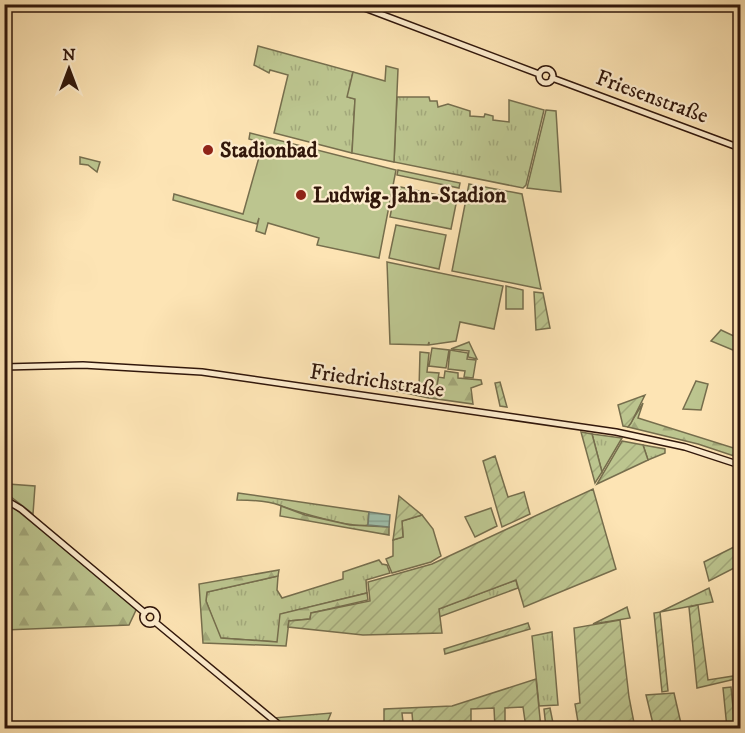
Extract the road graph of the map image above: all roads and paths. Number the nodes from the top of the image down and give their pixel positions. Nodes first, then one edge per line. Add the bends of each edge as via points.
1 (354, 4) edge
2 (539, 74) junction
3 (552, 78) junction
4 (741, 148) edge
5 (4, 367) edge
6 (741, 465) edge
7 (4, 499) edge
8 (145, 613) junction
9 (155, 622) junction
10 (283, 729) edge

1 - 2 main road
2 - 3 main road via 548,70
2 - 3 main road via 544,83
3 - 4 main road, Friesenstraße
5 - 6 main road, Friedrichstraße via 83,365 202,372 616,432 685,447
7 - 8 main road
8 - 9 main road via 154,612
8 - 9 main road via 144,622
9 - 10 main road

